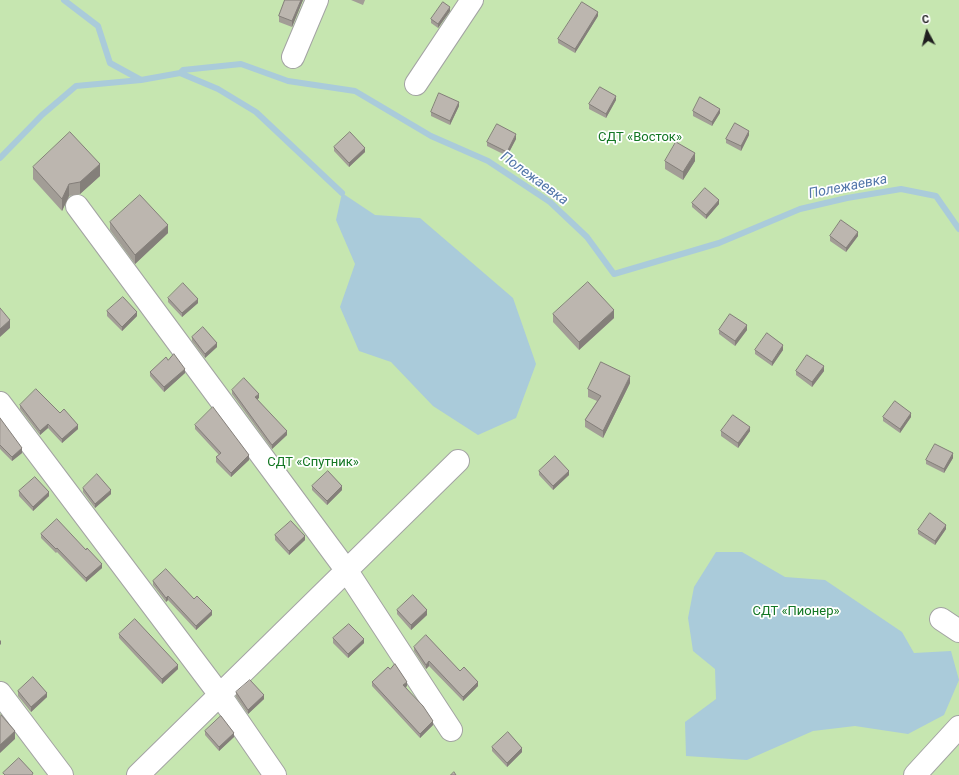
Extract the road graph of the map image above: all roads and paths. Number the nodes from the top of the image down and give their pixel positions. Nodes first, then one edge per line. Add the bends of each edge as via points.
1 (317, 0) edge
2 (472, 0) edge
3 (293, 57) dead end
4 (416, 84) dead end
5 (77, 206) dead end
6 (0, 403) edge
7 (458, 461) dead end
8 (347, 571) junction
9 (940, 618) dead end
10 (959, 631) edge
11 (0, 693) edge
12 (220, 695) junction
13 (959, 727) edge
14 (451, 730) dead end
15 (62, 775) edge
16 (138, 775) edge
17 (275, 775) edge
18 (915, 775) edge

1 - 3 lane
2 - 4 lane
5 - 8 lane
6 - 12 lane
7 - 8 lane
8 - 12 lane
8 - 14 lane
9 - 10 lane
11 - 15 lane
12 - 16 lane
12 - 17 lane
13 - 18 lane

